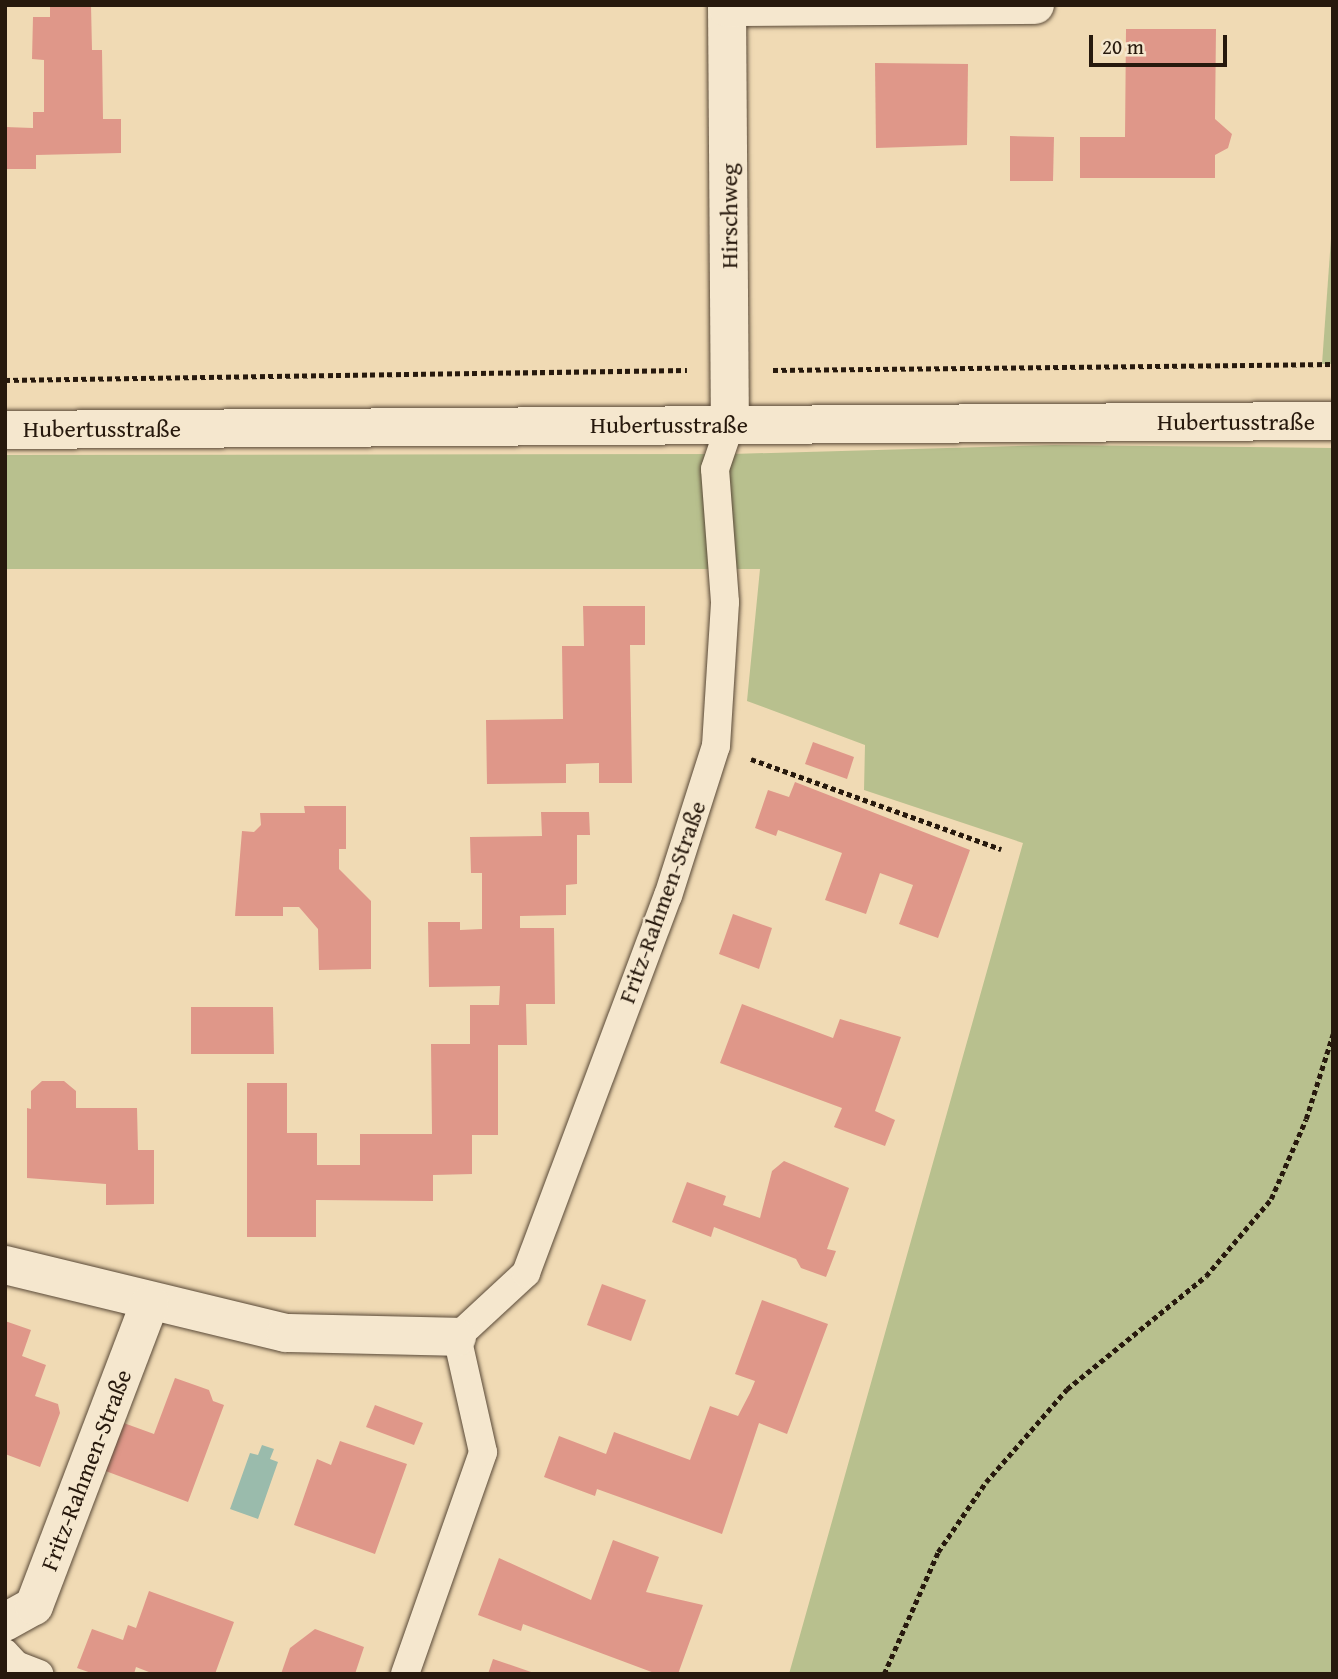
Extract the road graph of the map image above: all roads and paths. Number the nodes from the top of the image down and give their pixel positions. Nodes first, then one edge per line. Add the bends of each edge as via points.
1 (1035, 5) edge
2 (727, 6) edge
3 (1333, 364) edge
4 (730, 369) junction
5 (5, 380) edge
6 (1333, 421) edge
7 (730, 425) junction
8 (5, 430) edge
9 (716, 746) junction
10 (1001, 849) dead end
11 (1333, 1034) edge
12 (5, 1265) edge
13 (150, 1303) junction
14 (457, 1337) junction
15 (5, 1622) edge
16 (5, 1653) edge
17 (39, 1674) edge
18 (405, 1674) edge
19 (884, 1674) edge

1 - 2 street, Hirschweg
2 - 4 street, Hirschweg
3 - 4 path
4 - 5 path
4 - 7 street, Hirschweg
6 - 7 street, Hubertusstraße
7 - 8 street, Hubertusstraße
7 - 9 lane, Fritz-Rahmen-Straße via 715,469 725,602
9 - 10 path
9 - 14 lane, Fritz-Rahmen-Straße via 668,896 526,1273
11 - 19 path via 1271,1199 1206,1276 1067,1388 986,1482 938,1552
12 - 13 street
13 - 14 street via 286,1333
13 - 15 street, Fritz-Rahmen-Straße via 34,1606
14 - 18 lane via 483,1451
16 - 17 lane via 16,1665

